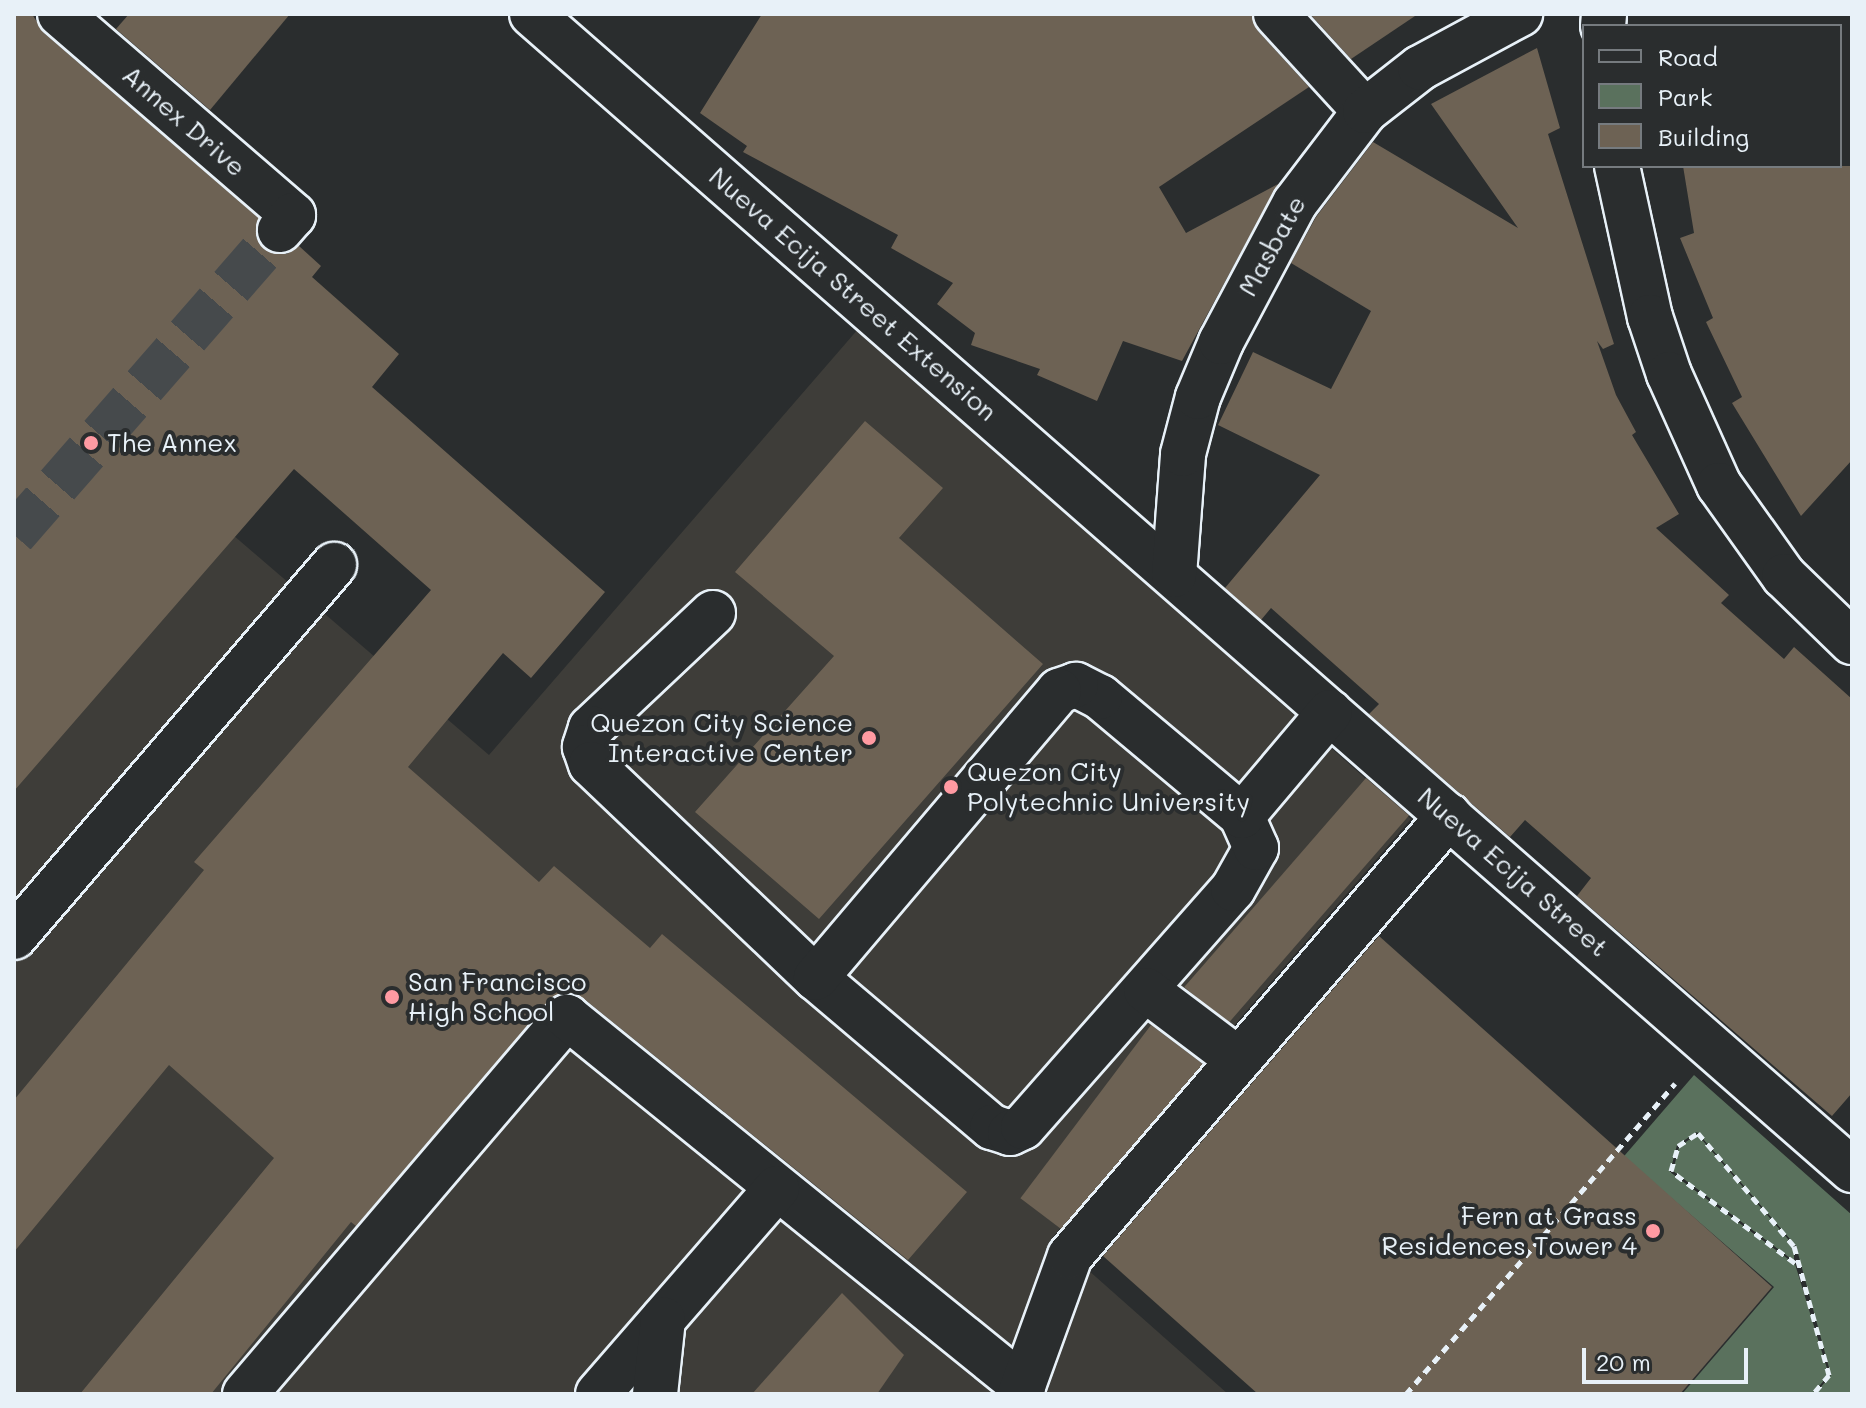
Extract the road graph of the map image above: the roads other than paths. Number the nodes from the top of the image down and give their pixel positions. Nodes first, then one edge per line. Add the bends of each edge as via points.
1 (60, 14) edge
2 (532, 14) edge
3 (1276, 14) edge
4 (1520, 14) edge
5 (1365, 111) junction
6 (1617, 168) edge
7 (280, 230) dead end
8 (334, 565) dead end
9 (1174, 575) junction
10 (713, 613) dead end
11 (1852, 642) edge
12 (1330, 712) junction
13 (1242, 816) junction
14 (1449, 816) junction
15 (14, 937) edge
16 (816, 978) junction
17 (1146, 990) junction
18 (1239, 1060) junction
19 (1852, 1170) edge
20 (777, 1188) junction
21 (663, 1319) junction
22 (1022, 1390) edge
23 (245, 1394) edge
24 (598, 1394) edge
25 (655, 1394) edge

1 - 7 street, Annex Drive via 293,215
2 - 9 street, Nueva Ecija Street Extension
3 - 5 street
4 - 5 street, Masbate via 1420,68
5 - 9 street, Masbate via 1295,203 1235,314 1198,397 1183,454
6 - 11 street via 1650,317 1669,374 1719,485 1784,576
8 - 15 street
9 - 12 street, Nueva Ecija Street
10 - 16 street via 591,728 585,747 591,764
12 - 13 street
12 - 14 street, Nueva Ecija Street
13 - 16 street via 1100,697 1076,685 1059,691
13 - 17 street via 1256,848 1249,862 1233,889
14 - 18 street
14 - 19 street, Nueva Ecija Street
16 - 17 street via 992,1127 1010,1133 1023,1127
17 - 18 street
18 - 22 street via 1070,1256
20 - 21 street
20 - 22 street
20 - 23 street via 567,1017
21 - 24 street
21 - 25 street

